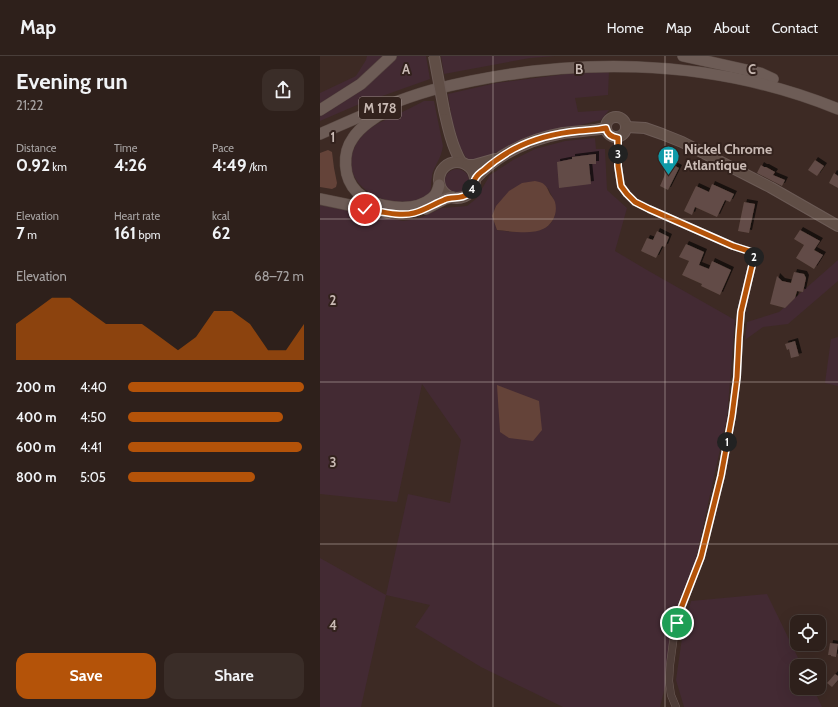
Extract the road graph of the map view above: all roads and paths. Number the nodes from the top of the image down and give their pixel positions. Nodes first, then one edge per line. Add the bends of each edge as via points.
1 (391, 56) edge
2 (434, 56) edge
3 (683, 56) edge
4 (773, 79) junction
5 (442, 87) junction
6 (838, 102) edge
7 (838, 108) edge
8 (320, 110) edge
9 (627, 127) junction
10 (320, 128) edge
11 (448, 128) junction
12 (606, 128) junction
13 (320, 134) edge
14 (618, 138) junction
15 (502, 156) junction
16 (464, 163) junction
17 (447, 164) junction
18 (475, 179) junction
19 (439, 185) junction
20 (452, 198) junction
21 (320, 199) edge
22 (838, 226) edge
23 (676, 707) edge

1 - 8 main road via 361,84
2 - 11 main road, bridge
3 - 4 main road via 760,73
4 - 6 main road
4 - 10 main road, M 178 via 707,65 636,58 526,63 494,68 413,89
5 - 7 main road, M 178 via 544,67 579,64 657,66 694,69 751,80
5 - 13 main road, M 178 via 392,103
5 - 19 main road via 434,93 382,113 364,126 353,138 346,152 346,169 350,182 356,191 377,203 410,208 432,198
9 - 12 main road via 620,117 613,117 608,121
9 - 14 main road via 625,133
9 - 22 main road via 645,128 682,142 770,187
11 - 16 main road via 456,153
11 - 17 main road
12 - 14 main road via 611,136
12 - 15 main road via 538,140
14 - 23 street via 621,186 635,202 733,246 755,253 741,312 737,377 721,476 701,557 680,611 674,635 669,681
15 - 16 main road via 474,165
15 - 18 main road
16 - 17 main road
16 - 18 main road via 471,169
17 - 19 main road via 439,175
18 - 20 main road via 468,194
19 - 20 main road via 442,191
20 - 21 main road via 412,214 365,209

